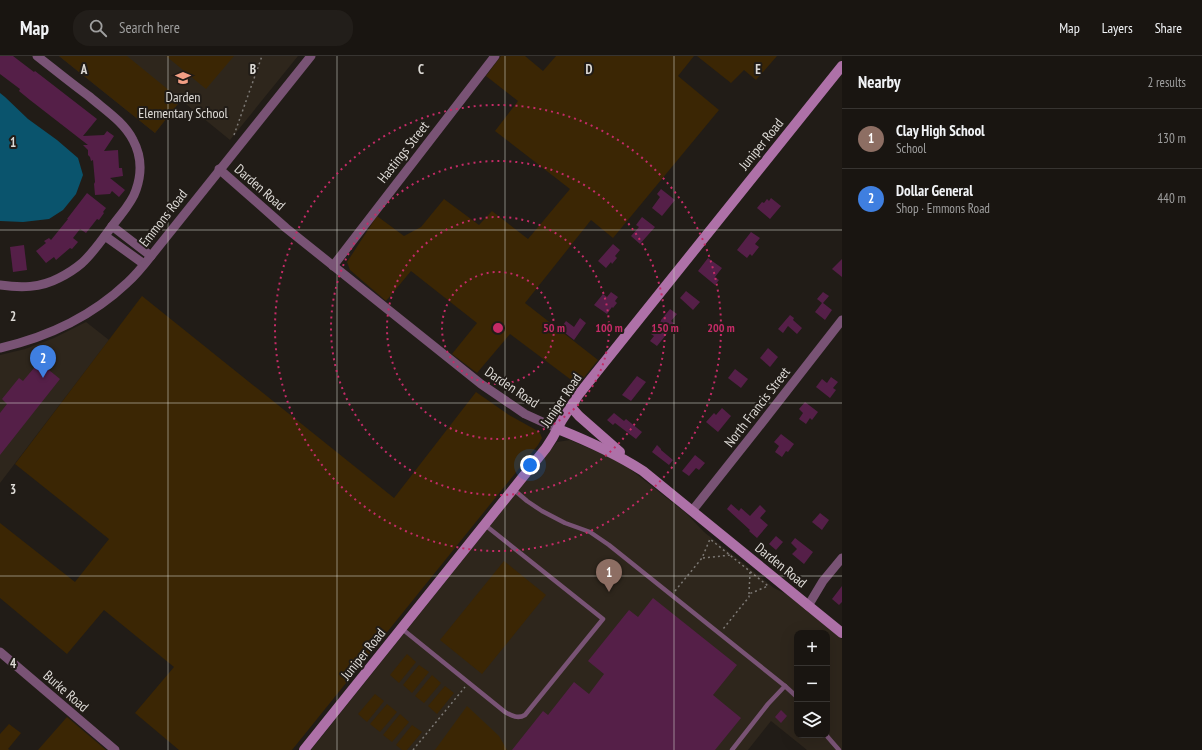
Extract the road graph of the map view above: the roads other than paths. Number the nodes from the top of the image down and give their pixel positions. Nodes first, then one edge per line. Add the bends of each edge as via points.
1 (37, 56) edge
2 (311, 56) edge
3 (495, 56) edge
4 (841, 68) edge
5 (219, 169) junction
6 (112, 226) junction
7 (105, 236) junction
8 (152, 256) junction
9 (144, 264) junction
10 (333, 266) junction
11 (0, 285) edge
12 (842, 320) edge
13 (0, 348) edge
14 (571, 407) junction
15 (558, 429) junction
16 (643, 471) junction
17 (513, 489) junction
18 (692, 511) junction
19 (484, 525) junction
20 (842, 558) edge
21 (808, 606) junction
22 (401, 628) junction
23 (842, 633) edge
24 (0, 652) edge
25 (785, 686) junction
26 (794, 694) edge
27 (829, 738) edge
28 (114, 750) edge
29 (304, 750) edge
30 (732, 750) edge
31 (839, 750) edge

1 - 6 street via 112,115 133,139 139,160 138,181 133,198
2 - 5 street, Emmons Road
3 - 10 street, Hastings Street
4 - 14 street, Juniper Road
5 - 8 street, Emmons Road
5 - 10 street, Darden Road
6 - 7 street
6 - 8 street
7 - 9 street
7 - 11 street via 82,263 59,279 33,287
8 - 9 street, Emmons Road
9 - 13 street, Emmons Road via 109,299 70,324 24,342
10 - 15 street, Darden Road via 508,403
12 - 18 street, North Francis Street
14 - 15 street, Juniper Road
14 - 16 street via 590,427
15 - 16 street, Darden Road via 593,443
15 - 17 street, Juniper Road
16 - 18 street, Darden Road
17 - 19 street, Juniper Road
17 - 25 lane via 542,511 590,532 609,545
18 - 21 street, Darden Road
19 - 22 street, Juniper Road
19 - 22 lane via 603,619 522,717 505,712
20 - 21 street via 823,581
21 - 23 street, Darden Road
22 - 29 street, Juniper Road
24 - 28 street, Burke Road
25 - 26 lane
25 - 30 lane
27 - 31 lane

